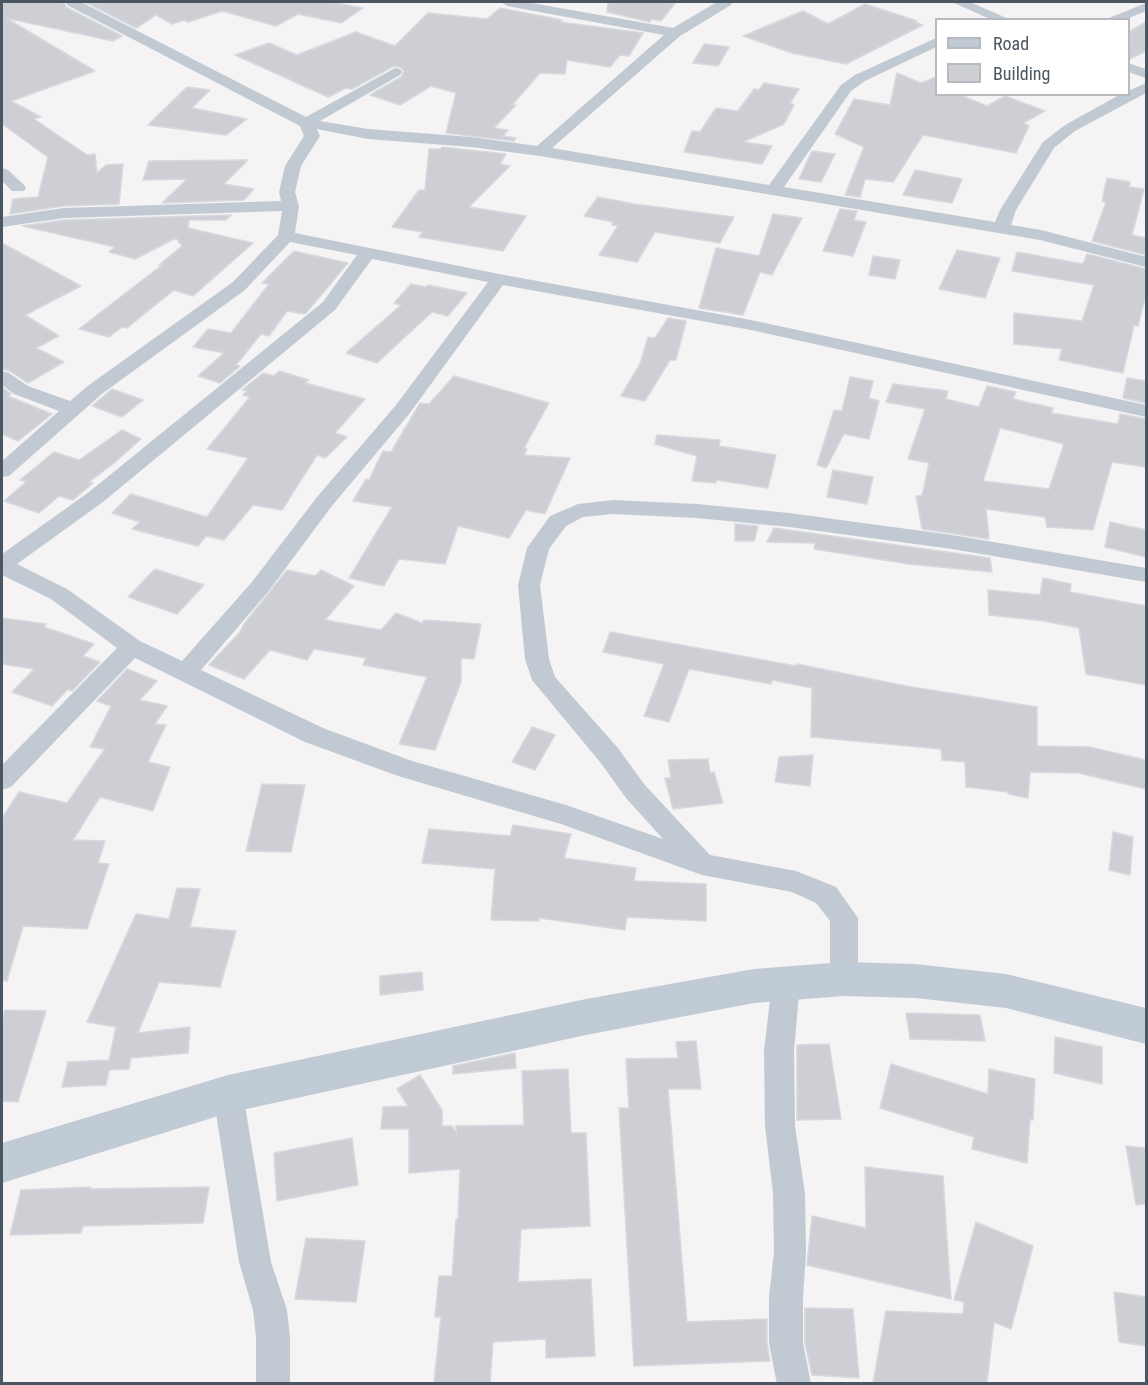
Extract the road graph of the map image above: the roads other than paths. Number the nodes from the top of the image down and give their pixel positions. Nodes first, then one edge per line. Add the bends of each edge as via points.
1 (72, 2) edge
2 (507, 2) edge
3 (726, 2) edge
4 (959, 2) edge
5 (1137, 2) edge
6 (1146, 6) edge
7 (994, 18) edge
8 (1115, 18) edge
9 (675, 33) junction
10 (935, 42) edge
11 (1130, 68) edge
12 (395, 72) dead end
13 (1146, 74) edge
14 (1146, 87) edge
15 (1129, 96) edge
16 (1130, 96) edge
17 (306, 123) junction
18 (540, 151) junction
19 (2, 173) edge
20 (18, 188) dead end
21 (773, 191) junction
22 (291, 206) junction
23 (2, 222) edge
24 (1000, 228) junction
25 (286, 236) junction
26 (369, 251) junction
27 (1146, 262) edge
28 (499, 279) junction
29 (2, 377) edge
30 (73, 410) junction
31 (1146, 411) edge
32 (2, 471) edge
33 (2, 565) edge
34 (1146, 574) edge
35 (132, 647) junction
36 (184, 675) junction
37 (2, 780) edge
38 (702, 864) junction
39 (844, 979) junction
40 (786, 983) junction
41 (1146, 1026) edge
42 (228, 1094) junction
43 (2, 1163) edge
44 (273, 1383) edge
45 (794, 1383) edge

1 - 17 street
2 - 9 street
3 - 9 street
4 - 7 street
5 - 6 street
6 - 8 street
9 - 18 street
10 - 21 street via 846,88
11 - 13 street
12 - 17 street
14 - 16 street
15 - 24 street via 1070,128 1048,145
17 - 18 street via 368,134
17 - 22 street via 312,136 293,166 288,192
18 - 21 street
19 - 20 street
21 - 24 street
22 - 23 street via 64,213
22 - 25 street
24 - 27 street
25 - 26 street
25 - 30 street via 239,286 127,365
26 - 28 street
26 - 33 street via 330,306 96,497
28 - 31 street via 751,325
28 - 36 street via 403,410
29 - 30 street via 21,390
30 - 32 street
33 - 35 street via 59,594
34 - 38 street via 952,542 697,511 613,507 578,511 558,521 538,548 529,585 537,659 544,680 635,791
35 - 36 street
35 - 37 street
36 - 38 street via 314,735
38 - 39 street via 796,882 826,895 843,918
39 - 40 street
39 - 41 street via 915,981 1006,991
40 - 42 street via 586,1017
40 - 45 street via 779,1051 780,1126 789,1193 786,1343
42 - 43 street
42 - 44 street via 255,1262 270,1310

